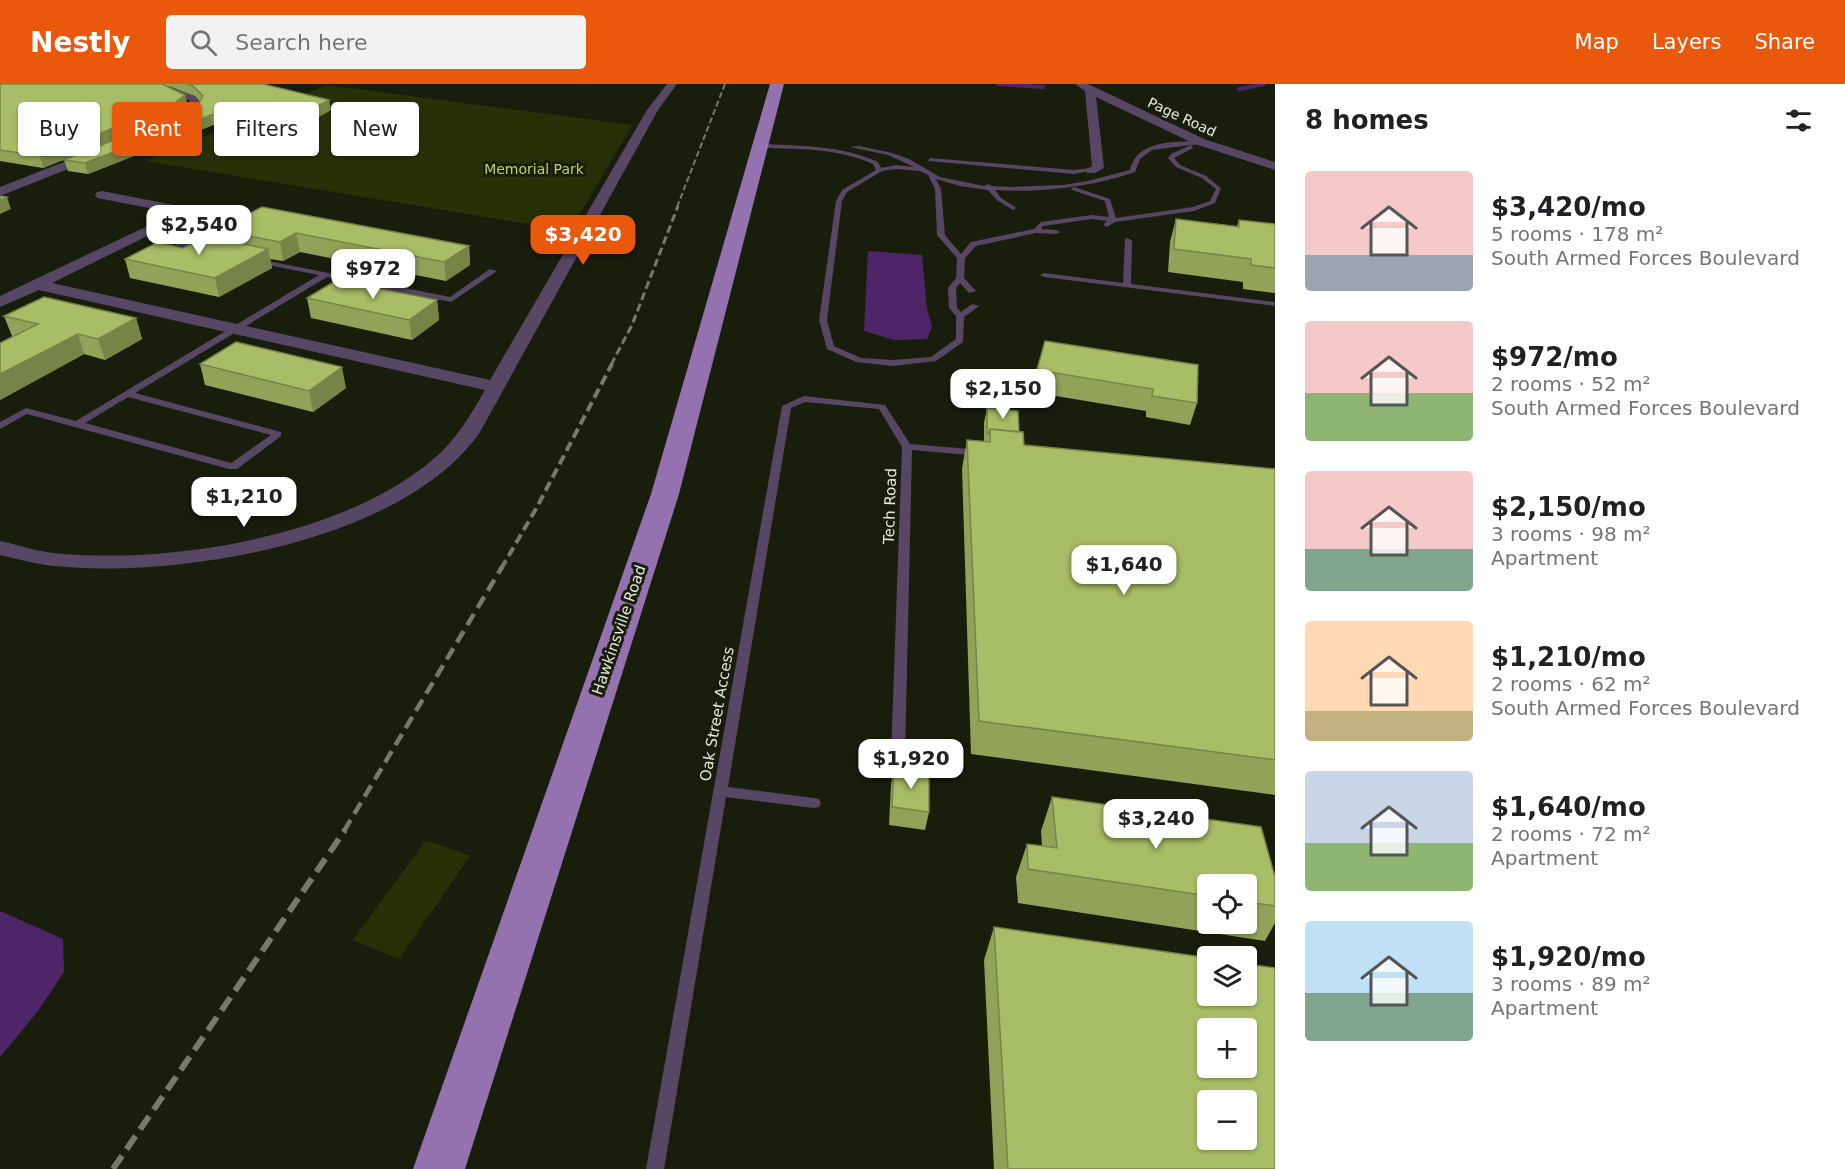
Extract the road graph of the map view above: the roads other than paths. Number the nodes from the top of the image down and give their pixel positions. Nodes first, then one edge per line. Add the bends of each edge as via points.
1 (110, 84) edge
2 (672, 84) edge
3 (777, 84) edge
4 (1085, 87) edge
5 (196, 102) edge
6 (1201, 143) junction
7 (761, 144) junction
8 (109, 148) edge
9 (930, 160) dead end
10 (1275, 166) edge
11 (919, 169) junction
12 (879, 170) junction
13 (1091, 170) joint
14 (930, 174) junction
15 (988, 186) junction
16 (1058, 187) junction
17 (0, 192) edge
18 (102, 195) dead end
19 (1013, 208) dead end
20 (1110, 222) junction
21 (1036, 231) junction
22 (1056, 232) dead end
23 (1128, 240) dead end
24 (179, 244) edge
25 (212, 251) edge
26 (246, 258) edge
27 (961, 258) junction
28 (493, 271) dead end
29 (325, 275) junction
30 (1044, 275) dead end
31 (960, 278) junction
32 (35, 284) junction
33 (1127, 285) junction
34 (972, 291) dead end
35 (0, 302) edge
36 (1275, 304) edge
37 (975, 306) dead end
38 (960, 316) junction
39 (233, 330) junction
40 (496, 387) junction
41 (126, 394) junction
42 (77, 424) junction
43 (0, 426) edge
44 (907, 447) junction
45 (990, 454) edge
46 (0, 548) edge
47 (898, 756) dead end
48 (720, 790) junction
49 (814, 803) dead end
50 (439, 1169) edge
51 (655, 1169) edge

1 - 5 street via 173,91
2 - 40 street via 653,110
3 - 7 main road, Hawkinsville Road
4 - 6 street, Page Road
4 - 13 street via 1098,168
6 - 10 street, Page Road
6 - 16 lane via 1145,151 1137,157 1133,171 1091,184
6 - 20 lane via 1171,158 1219,189 1213,202 1194,209
7 - 11 lane via 874,150
7 - 12 lane via 860,154 876,163
7 - 50 main road, Hawkinsville Road via 665,494
8 - 17 street
9 - 13 lane via 1074,172
11 - 12 lane
11 - 14 lane
12 - 38 lane via 844,191 839,201 823,320 830,347 859,360 892,363 933,359 960,340
14 - 15 lane
14 - 27 lane via 938,189 941,235
15 - 16 lane via 1014,190
15 - 19 lane
16 - 20 lane via 1108,200
18 - 32 street via 189,212
20 - 21 lane via 1092,217 1041,224
21 - 22 lane
21 - 27 lane via 974,244
23 - 33 lane
24 - 25 lane
26 - 29 lane
27 - 31 lane
28 - 29 lane via 451,300
29 - 39 lane
30 - 33 lane
31 - 34 lane
31 - 38 lane via 952,288 952,308
32 - 35 street
32 - 39 street
33 - 36 lane
37 - 38 lane
39 - 40 street
39 - 41 lane
40 - 46 street via 470,432 443,461 411,485 349,516 272,543 138,561 56,560
41 - 42 lane
41 - 42 lane via 278,434 234,467
42 - 43 lane via 26,411
44 - 45 lane
44 - 47 lane, Tech Road
44 - 48 lane, Oak Street Access via 882,406 804,399 787,406
48 - 49 lane
48 - 51 lane, Oak Street Access

